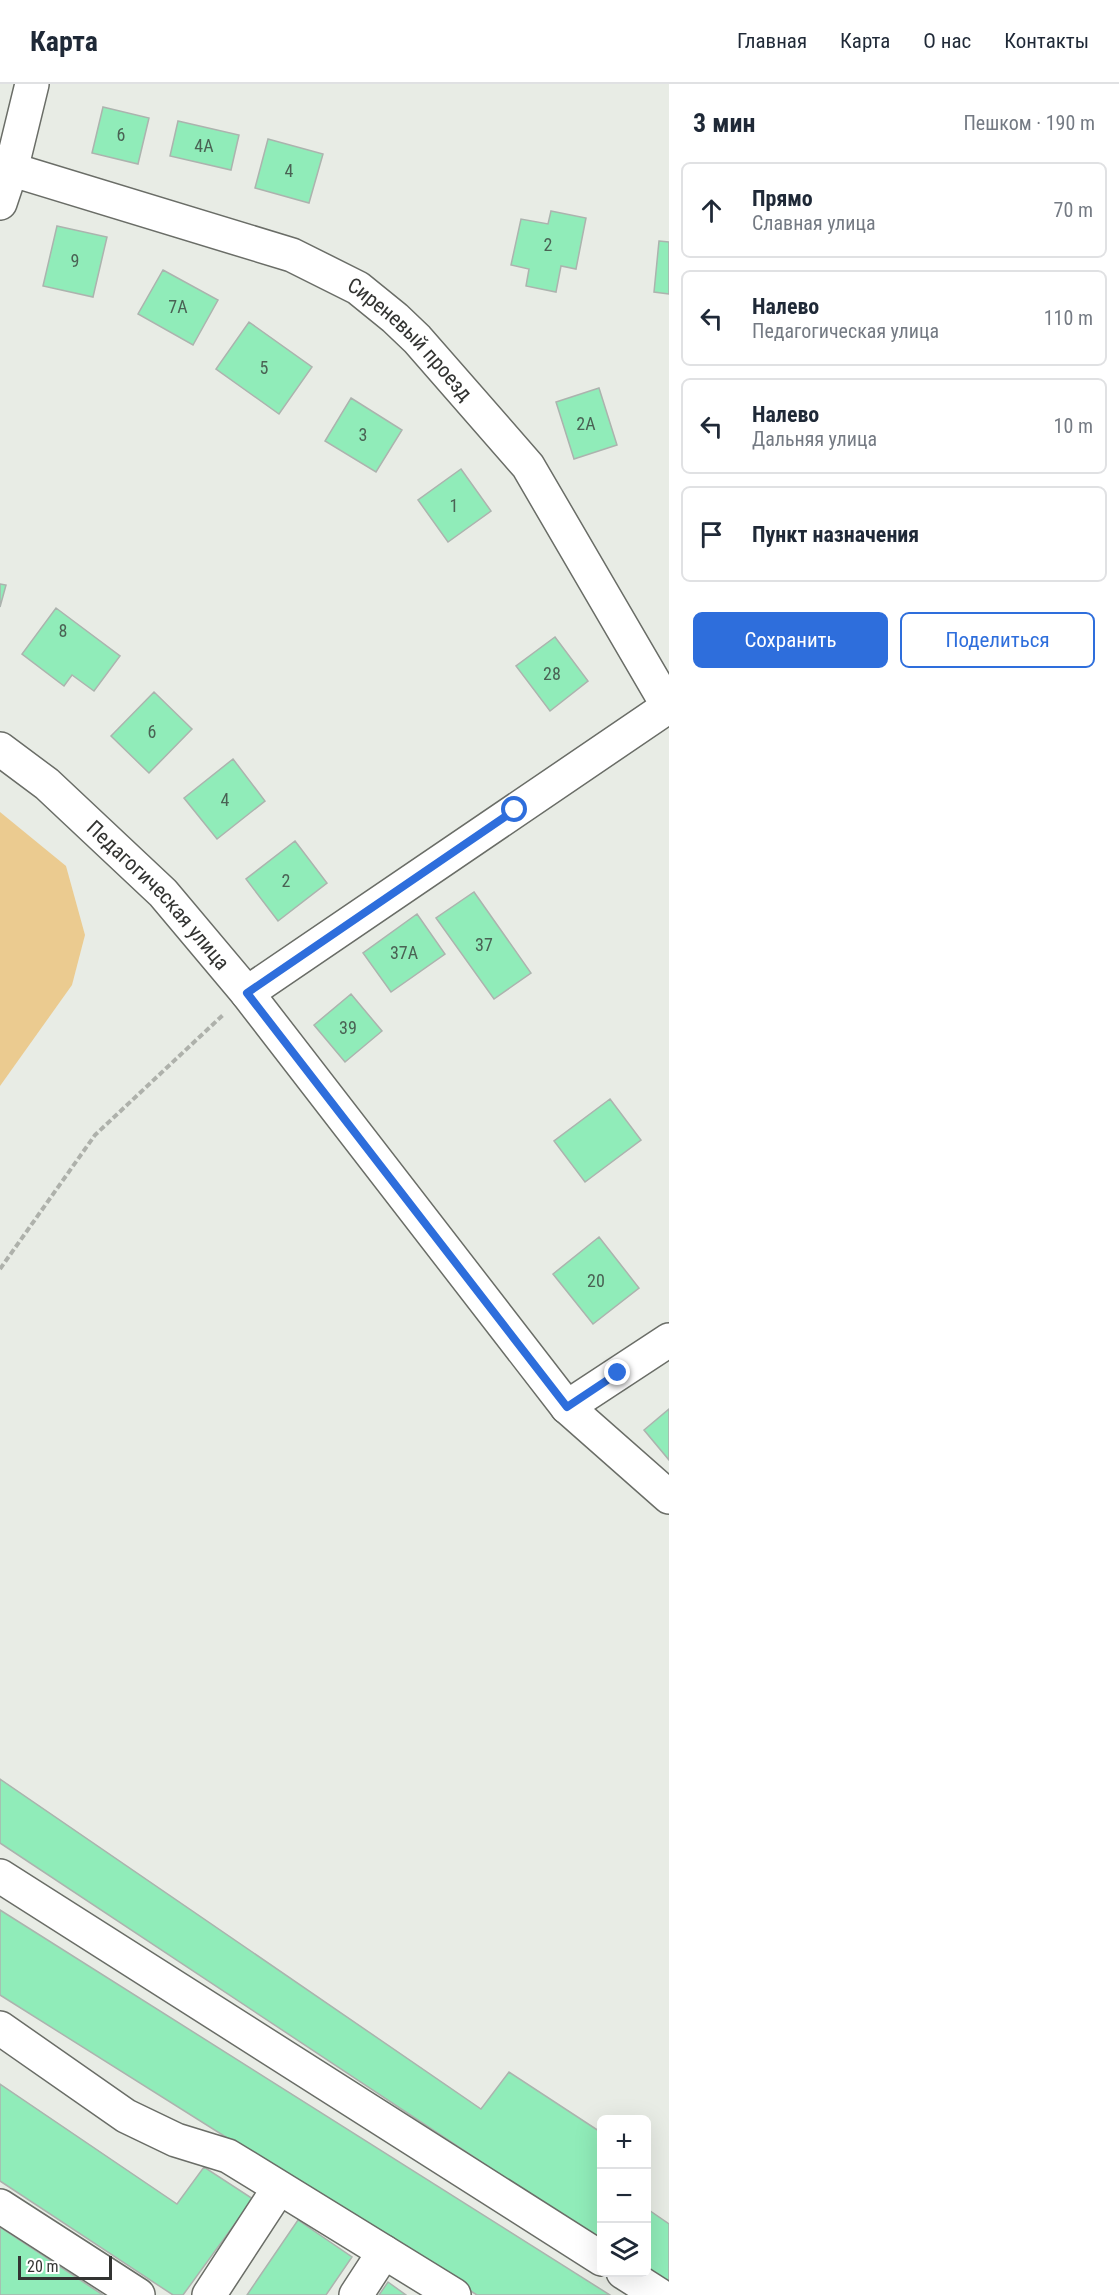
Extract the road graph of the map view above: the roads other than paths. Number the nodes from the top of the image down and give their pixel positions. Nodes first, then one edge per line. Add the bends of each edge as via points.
1 (32, 84) edge
2 (5, 168) edge
3 (0, 203) edge
4 (669, 706) edge
5 (0, 749) edge
6 (247, 993) junction
7 (669, 1340) edge
8 (567, 1407) junction
9 (669, 1497) edge
10 (0, 1876) edge
11 (0, 2028) edge
12 (279, 2188) junction
13 (0, 2206) edge
14 (384, 2252) junction
15 (597, 2256) edge
16 (631, 2277) edge
17 (138, 2295) edge
18 (209, 2295) edge
19 (356, 2295) edge
20 (454, 2295) edge
21 (659, 2295) edge

1 - 2 street
2 - 3 street
2 - 4 street, Сиреневый проезд via 292,255 358,288 417,339 528,466
4 - 6 street
5 - 6 street, Педагогическая улица via 47,784 163,893
6 - 8 street, Педагогическая улица
7 - 8 street
8 - 9 street, Педагогическая улица
10 - 15 street
11 - 12 street via 126,2116 176,2140 228,2156
12 - 14 street
12 - 18 street
13 - 17 street
14 - 19 street
14 - 20 street
16 - 21 street

